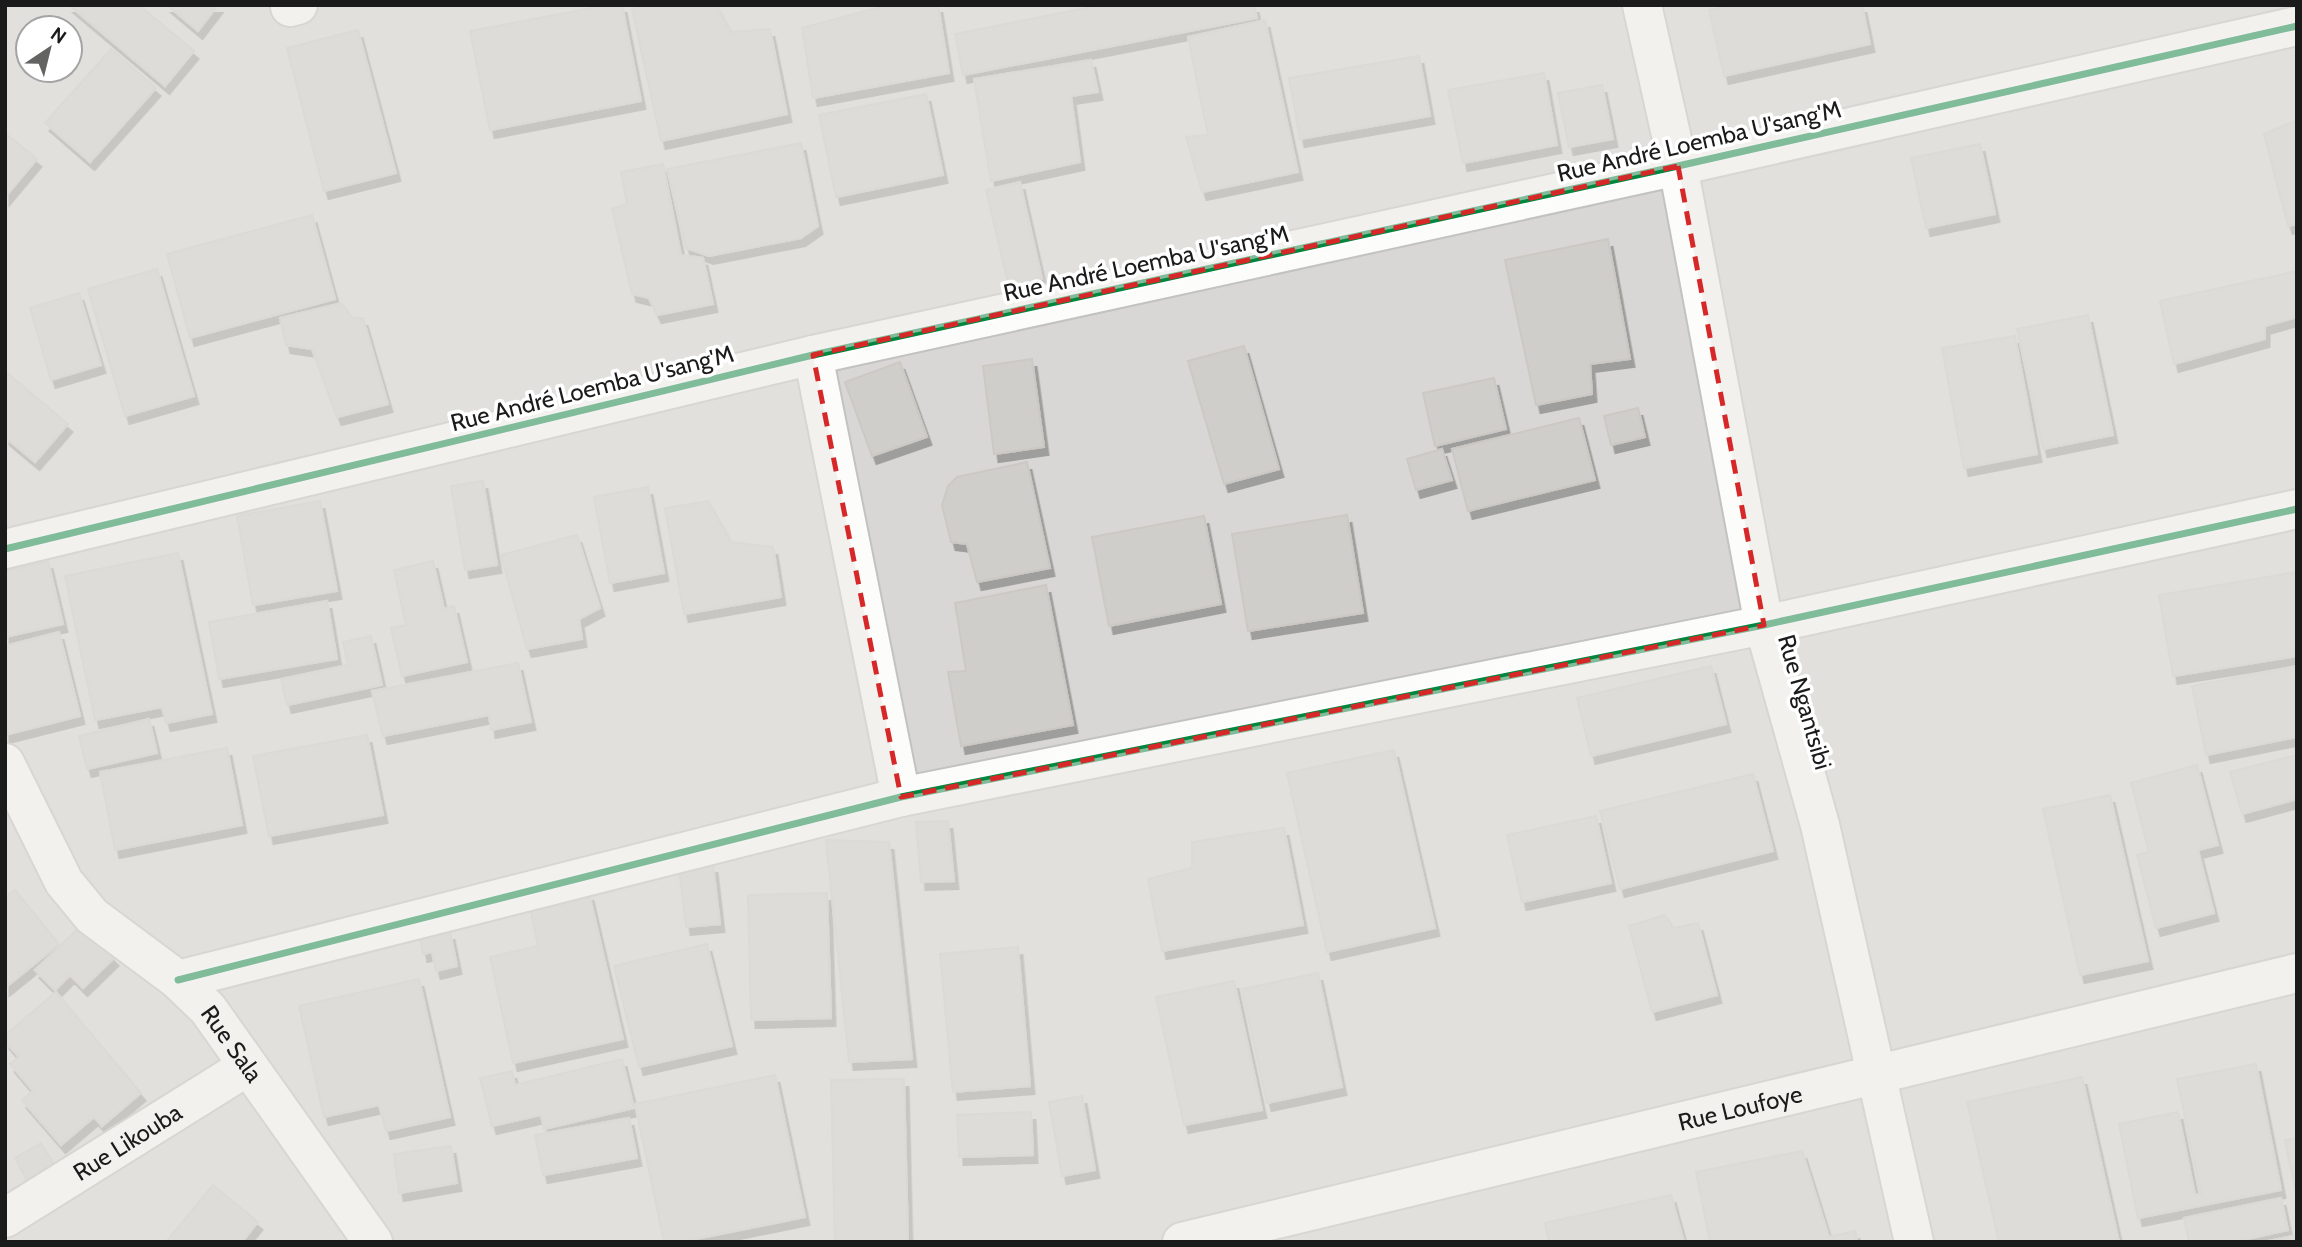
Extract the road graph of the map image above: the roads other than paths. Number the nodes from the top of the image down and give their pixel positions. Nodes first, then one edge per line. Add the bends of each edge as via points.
1 (1642, 5) edge
2 (2297, 26) edge
3 (1678, 166) junction
4 (813, 355) junction
5 (2297, 509) edge
6 (5, 549) edge
7 (1764, 625) junction
8 (5, 763) edge
9 (901, 797) junction
10 (2297, 973) edge
11 (178, 980) junction
12 (248, 1066) junction
13 (1877, 1073) junction
14 (5, 1218) edge
15 (373, 1242) edge
16 (1182, 1242) edge
17 (1913, 1242) edge

1 - 3 street, Rue Ngantsibi
2 - 3 street, Rue André Loemba U'sang'M
3 - 4 street, Rue André Loemba U'sang'M
3 - 7 street, Rue Ngantsibi
4 - 6 street, Rue André Loemba U'sang'M
4 - 9 street
5 - 7 street
7 - 9 street
7 - 13 street, Rue Ngantsibi via 1820,825
8 - 11 street, Rue Sala via 71,891 92,916
9 - 11 street
10 - 13 street, Rue Loufoye
11 - 12 street, Rue Sala via 208,1009
12 - 14 street, Rue Likouba
12 - 15 street, Rue Sala
13 - 16 street, Rue Loufoye
13 - 17 street, Rue Ngantsibi

